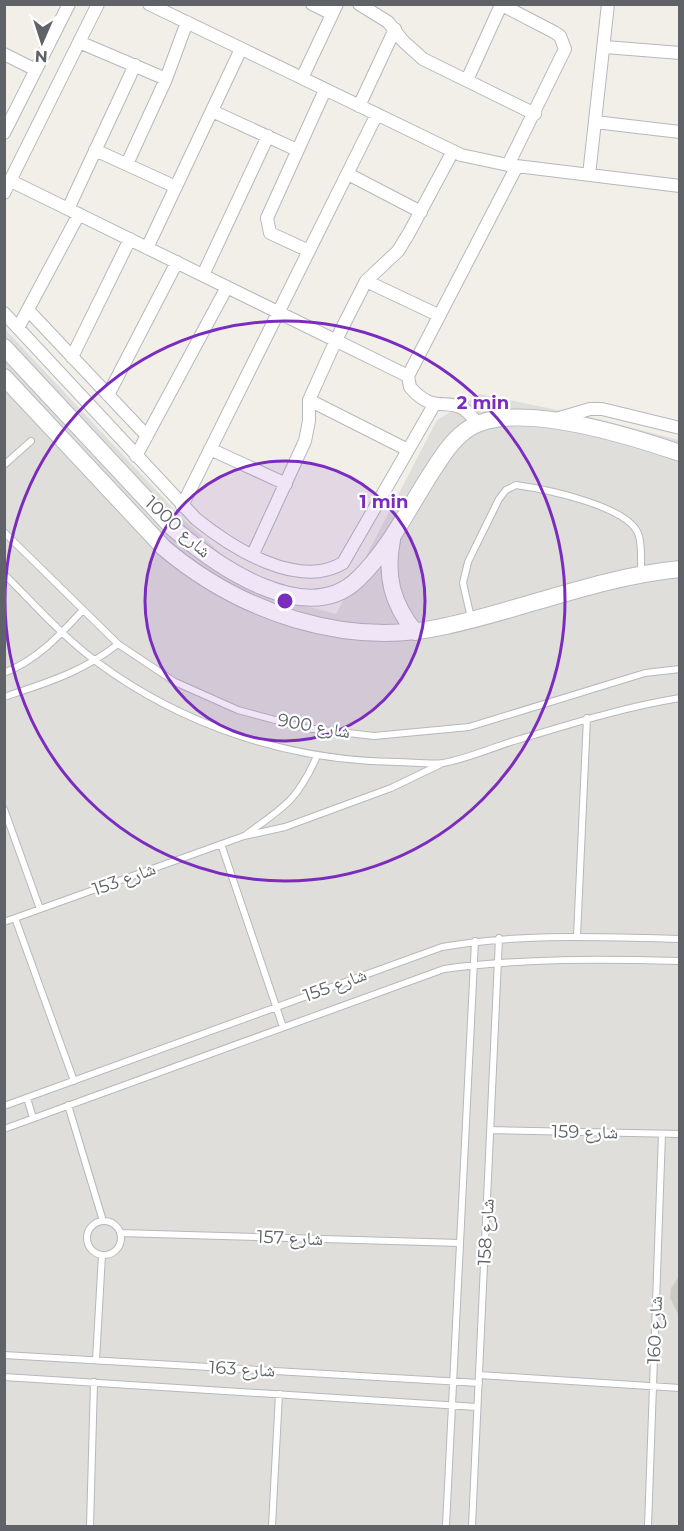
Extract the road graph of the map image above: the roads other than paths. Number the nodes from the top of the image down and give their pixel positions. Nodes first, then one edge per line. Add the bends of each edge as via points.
1 (69, 4) edge
2 (98, 4) edge
3 (149, 4) edge
4 (312, 4) edge
5 (359, 4) edge
6 (608, 4) edge
7 (500, 5) edge
8 (172, 9) edge
9 (335, 9) edge
10 (187, 22) junction
11 (395, 30) junction
12 (79, 42) junction
13 (605, 47) junction
14 (242, 49) junction
15 (680, 53) edge
16 (4, 54) edge
17 (135, 65) junction
18 (36, 70) junction
19 (302, 78) junction
20 (166, 79) junction
21 (467, 80) junction
22 (326, 90) junction
23 (359, 106) junction
24 (212, 111) junction
25 (377, 114) junction
26 (535, 114) junction
27 (595, 122) junction
28 (6, 125) edge
29 (680, 132) edge
30 (268, 136) junction
31 (95, 150) junction
32 (297, 150) junction
33 (453, 151) junction
34 (127, 164) junction
35 (512, 166) junction
36 (348, 174) junction
37 (589, 175) junction
38 (11, 181) junction
39 (680, 186) edge
40 (176, 187) junction
41 (4, 193) edge
42 (74, 212) junction
43 (421, 212) junction
44 (130, 239) junction
45 (147, 248) junction
46 (309, 251) junction
47 (177, 262) junction
48 (203, 275) junction
49 (366, 281) junction
50 (227, 287) junction
51 (28, 310) junction
52 (277, 311) junction
53 (4, 313) edge
54 (438, 315) junction
55 (18, 328) junction
56 (336, 340) junction
57 (4, 347) edge
58 (72, 357) junction
59 (408, 376) junction
60 (4, 377) edge
61 (108, 395) junction
62 (309, 400) junction
63 (434, 405) junction
64 (552, 420) junction
65 (478, 423) junction
66 (680, 428) edge
67 (147, 436) junction
68 (31, 441) dead end
69 (210, 449) junction
70 (408, 450) junction
71 (680, 453) edge
72 (136, 456) junction
73 (4, 465) edge
74 (286, 484) junction
75 (182, 506) junction
76 (4, 532) edge
77 (392, 539) junction
78 (253, 554) junction
79 (680, 569) edge
80 (4, 574) edge
81 (642, 576) junction
82 (82, 611) junction
83 (471, 619) junction
84 (62, 632) junction
85 (415, 632) junction
86 (118, 644) junction
87 (96, 661) junction
88 (680, 669) edge
89 (4, 673) edge
90 (4, 697) edge
91 (680, 698) edge
92 (587, 718) junction
93 (317, 756) junction
94 (443, 763) junction
95 (4, 809) edge
96 (244, 836) junction
97 (221, 844) junction
98 (40, 909) junction
99 (15, 918) junction
100 (4, 922) edge
101 (577, 936) junction
102 (499, 938) junction
103 (680, 939) edge
104 (475, 941) junction
105 (680, 961) edge
106 (498, 962) junction
107 (474, 965) junction
108 (276, 1006) junction
109 (283, 1027) junction
110 (74, 1081) junction
111 (27, 1098) junction
112 (4, 1106) edge
113 (68, 1106) junction
114 (33, 1118) junction
115 (4, 1129) edge
116 (490, 1130) junction
117 (662, 1134) junction
118 (680, 1134) edge
119 (103, 1221) junction
120 (120, 1233) junction
121 (460, 1243) junction
122 (102, 1255) junction
123 (4, 1355) edge
124 (96, 1360) junction
125 (479, 1375) junction
126 (4, 1377) edge
127 (94, 1382) junction
128 (453, 1382) junction
129 (478, 1383) junction
130 (653, 1387) junction
131 (680, 1388) edge
132 (279, 1394) junction
133 (452, 1405) junction
134 (477, 1407) junction
135 (90, 1527) edge
136 (272, 1527) edge
137 (446, 1527) edge
138 (472, 1527) edge
139 (648, 1527) edge

1 - 18 street
2 - 12 street
3 - 8 street
4 - 9 street
5 - 11 street
6 - 13 street
7 - 21 street
7 - 26 street via 554,32 563,42 563,56
8 - 10 street
9 - 19 street
10 - 14 street
10 - 20 street
11 - 21 street via 423,58
11 - 23 street
12 - 17 street
12 - 38 street
13 - 15 street
13 - 27 street
14 - 19 street
14 - 24 street
16 - 18 street
17 - 20 street
17 - 31 street
18 - 28 street
19 - 22 street
20 - 34 street
21 - 26 street
22 - 23 street
22 - 32 street
23 - 25 street
24 - 30 street
24 - 40 street
25 - 33 street
25 - 36 street
26 - 35 street
27 - 29 street
27 - 37 street
30 - 32 street
30 - 48 street
31 - 34 street
31 - 42 street
32 - 46 street via 267,218 267,228 278,238
33 - 35 street
33 - 43 street
34 - 40 street
35 - 37 street
35 - 54 street
36 - 43 street
36 - 46 street
37 - 39 street
38 - 41 street
38 - 42 street
40 - 45 street
42 - 44 street
42 - 51 street
43 - 49 street via 398,251
44 - 45 street
44 - 58 street
45 - 47 street
46 - 52 street
47 - 48 street
47 - 61 street
48 - 50 street
49 - 54 street
49 - 56 street
50 - 52 street
50 - 67 street
51 - 55 street
51 - 58 street
52 - 56 street
52 - 69 street
53 - 55 street
54 - 59 street
55 - 72 street
56 - 59 street
56 - 62 street
57 - 77 street, شارع 1000 via 173,528 219,564 256,584 299,596 318,597 343,589 357,580
58 - 61 street
59 - 63 street via 416,394
60 - 85 street, شارع 1000 via 164,548 211,583 269,612 305,622 375,633
61 - 67 street
62 - 70 street
62 - 74 street via 305,441
63 - 65 street via 464,409
63 - 70 street
64 - 65 street via 518,417
64 - 66 street via 602,409
64 - 71 street
65 - 77 street, شارع 1000 via 445,452
67 - 72 street
68 - 73 lane
69 - 74 street
69 - 75 street
70 - 78 street via 343,563 321,573 300,573
72 - 75 street
74 - 78 street
75 - 78 street via 210,530
76 - 82 lane, شارع 900
77 - 85 street via 389,579 398,607
79 - 81 street, شارع 1000
80 - 84 lane, شارع 900
81 - 83 street, شارع 1000 via 546,597
81 - 83 lane via 639,534 624,518 604,507 516,485 499,499 468,562 464,583
82 - 84 lane
82 - 86 lane, شارع 900
83 - 85 street, شارع 1000
84 - 87 lane, شارع 900
84 - 89 lane via 42,652
86 - 87 lane
86 - 88 lane, شارع 900 via 175,682 238,710 305,728 374,736 469,727 645,673
87 - 90 lane via 64,678
87 - 93 lane, شارع 900 via 143,692 199,721
91 - 92 lane, شارع 900
92 - 94 lane, شارع 900
92 - 101 lane
93 - 94 lane, شارع 900
93 - 96 lane via 292,800
94 - 96 lane via 391,788 285,826
95 - 98 lane
96 - 97 lane, شارع 153
97 - 98 lane, شارع 153
97 - 108 lane
98 - 99 lane, شارع 153
99 - 100 lane, شارع 153
99 - 110 lane
101 - 102 lane, شارع 155
101 - 103 lane, شارع 155
102 - 104 lane, شارع 155
102 - 106 lane, شارع 158
104 - 107 lane, شارع 158
104 - 108 lane, شارع 155 via 442,947
105 - 106 lane, شارع 155
106 - 107 lane, شارع 155
106 - 116 lane, شارع 158
107 - 109 lane, شارع 155 via 444,969
107 - 121 lane, شارع 158
108 - 109 lane
108 - 110 lane, شارع 155
109 - 113 lane, شارع 155
110 - 111 lane, شارع 155
111 - 112 lane, شارع 155
111 - 114 lane
113 - 114 lane, شارع 155
113 - 119 lane
114 - 115 lane, شارع 155
116 - 117 lane, شارع 159
116 - 125 lane, شارع 158
117 - 118 lane, شارع 159
117 - 130 lane, شارع 160
119 - 120 lane via 111,1222
119 - 122 lane via 93,1224 87,1232 92,1251
120 - 121 lane, شارع 157
120 - 122 lane via 117,1249
121 - 128 lane, شارع 158
122 - 124 lane
123 - 124 lane, شارع 163
124 - 128 lane, شارع 163
125 - 129 lane, شارع 158
125 - 130 lane
126 - 127 lane, شارع 163
127 - 132 lane, شارع 163
127 - 135 lane
128 - 129 lane, شارع 163
128 - 133 lane, شارع 158
129 - 134 lane, شارع 158
130 - 131 lane
130 - 139 lane, شارع 160
132 - 133 lane, شارع 163
132 - 136 lane
133 - 134 lane, شارع 163
133 - 137 lane, شارع 158
134 - 138 lane, شارع 158

